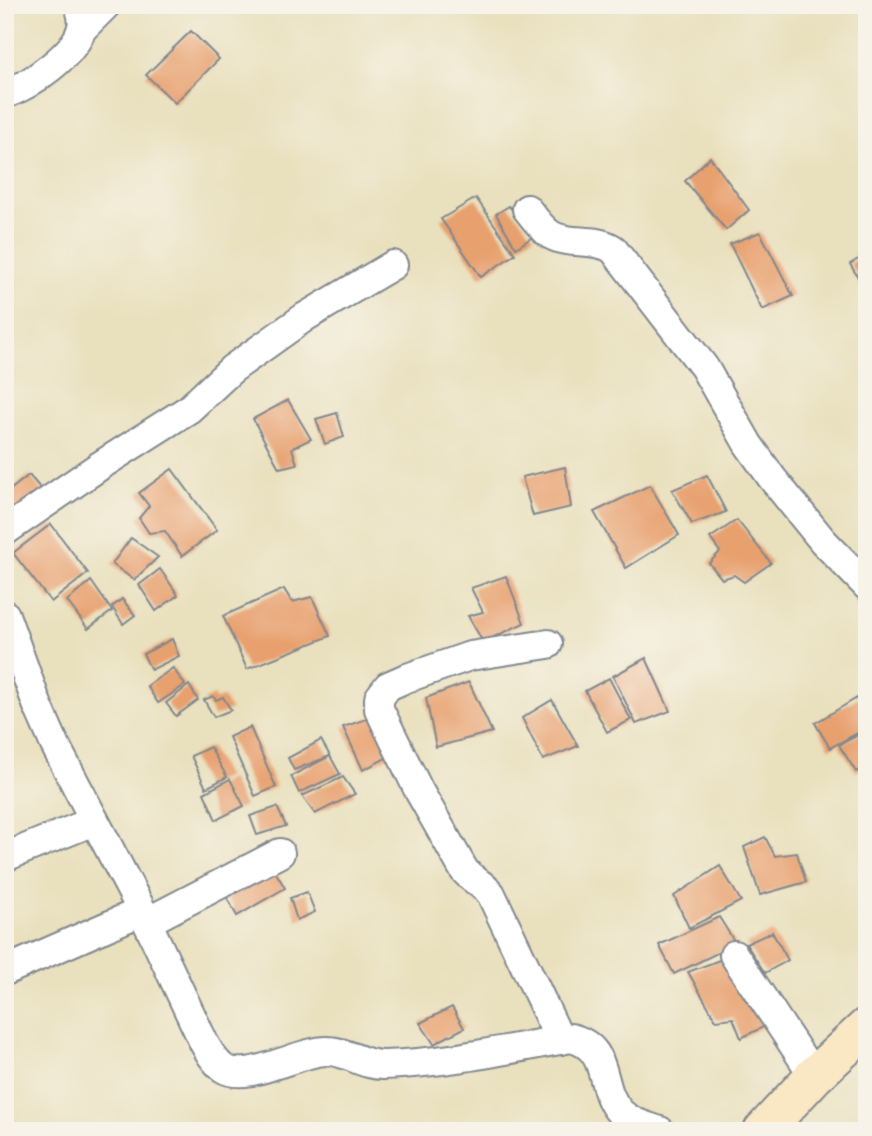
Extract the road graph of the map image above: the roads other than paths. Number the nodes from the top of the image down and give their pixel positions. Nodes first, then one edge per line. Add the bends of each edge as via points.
1 (106, 5) edge
2 (80, 17) edge
3 (5, 94) edge
4 (527, 209) dead end
5 (393, 265) dead end
6 (5, 531) edge
7 (867, 586) edge
8 (5, 615) edge
9 (548, 644) dead end
10 (94, 821) junction
11 (280, 853) dead end
12 (5, 858) edge
13 (144, 917) junction
14 (734, 955) dead end
15 (5, 971) edge
16 (867, 1027) edge
17 (560, 1040) junction
18 (814, 1076) junction
19 (660, 1131) edge
20 (763, 1131) edge

1 - 2 street
2 - 3 street via 72,45 47,72
4 - 7 street via 552,235 613,249 704,366 772,478
5 - 6 street via 304,317 232,369 190,409
8 - 10 street via 37,704
9 - 17 street via 470,656 404,679 387,686 379,698 379,709 464,870 491,894
10 - 12 street
10 - 13 street
11 - 13 street
13 - 15 street
13 - 17 street via 204,1043 226,1070 257,1069 312,1052 328,1051 383,1066 470,1058
14 - 18 street
16 - 18 street
17 - 19 street via 585,1041 594,1050 621,1112
18 - 20 street

